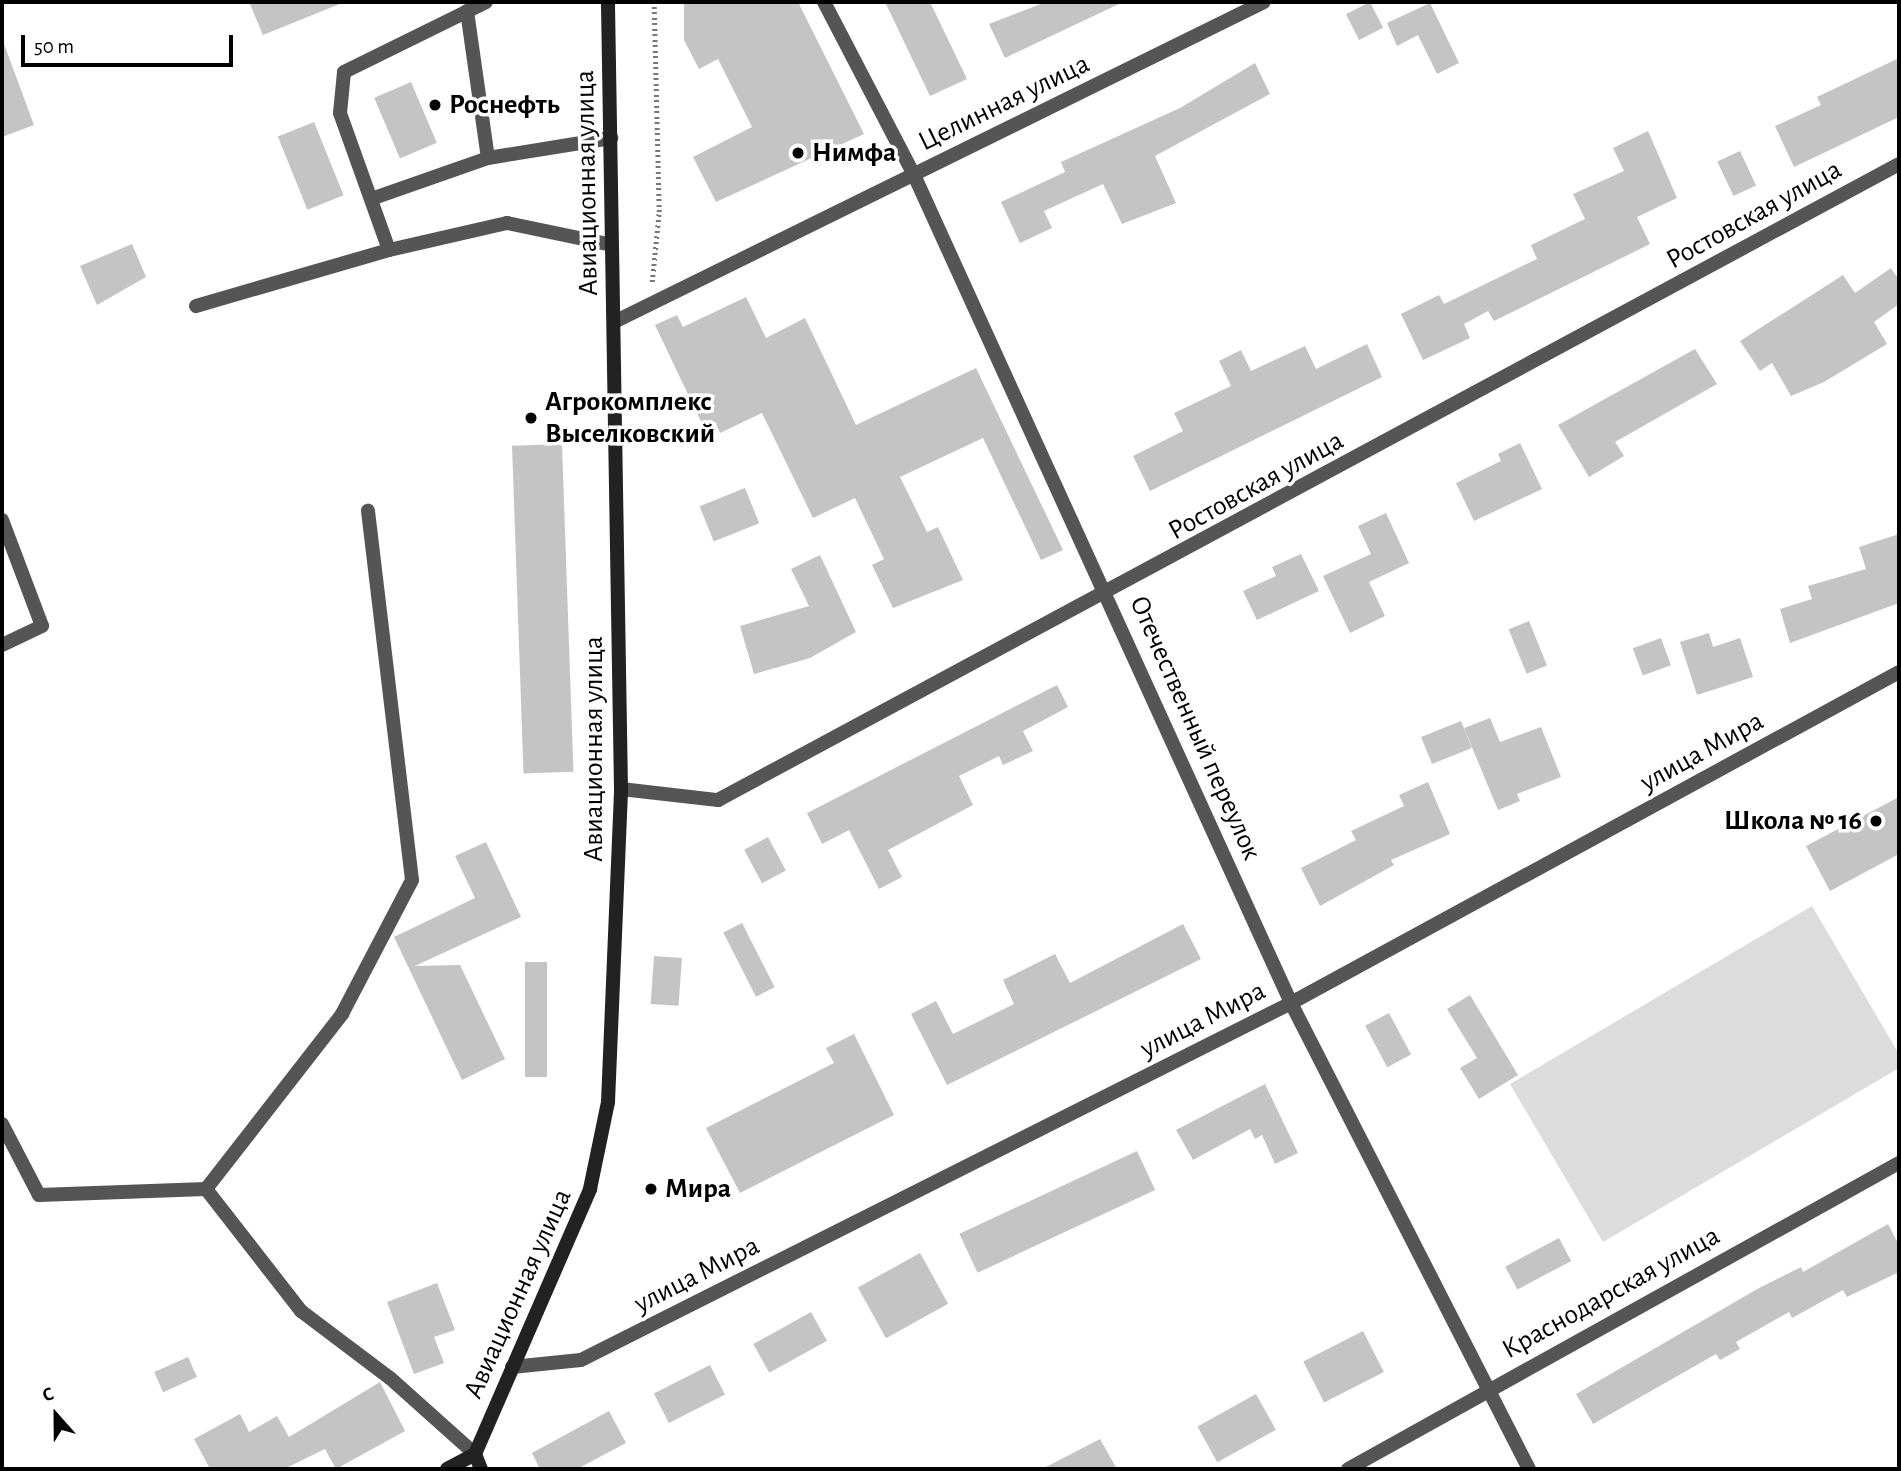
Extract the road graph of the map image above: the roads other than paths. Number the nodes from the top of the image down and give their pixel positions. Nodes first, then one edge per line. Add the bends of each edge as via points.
1 (486, 2) edge
2 (608, 2) edge
3 (824, 2) edge
4 (1265, 2) edge
5 (467, 11) junction
6 (611, 138) junction
7 (488, 159) junction
8 (1899, 163) edge
9 (914, 175) junction
10 (371, 199) junction
11 (612, 245) junction
12 (389, 250) junction
13 (196, 306) dead end
14 (614, 322) junction
15 (368, 511) dead end
16 (2, 520) edge
17 (1108, 595) junction
18 (2, 645) edge
19 (1899, 673) edge
20 (621, 789) junction
21 (1291, 1003) junction
22 (2, 1124) edge
23 (1899, 1163) edge
24 (206, 1189) junction
25 (512, 1367) junction
26 (1489, 1388) junction
27 (475, 1454) junction
28 (447, 1469) edge
29 (481, 1469) edge
30 (1349, 1469) edge
31 (1529, 1469) edge

1 - 5 street
2 - 6 main road, Авиационная улица
3 - 9 street, Отечественный переулок
4 - 9 street, Целинная улица
5 - 7 street
5 - 10 street via 344,72 340,113
6 - 7 street
6 - 11 main road, Авиационная улица
7 - 10 street
8 - 17 street, Ростовская улица
9 - 14 street, Целинная улица
9 - 17 street, Отечественный переулок
10 - 12 street
11 - 12 street via 507,223
11 - 14 main road, Авиационная улица
12 - 13 street
14 - 20 main road, Авиационная улица
15 - 24 street via 412,880 342,1014
16 - 18 street via 42,626
17 - 20 street, Ростовская улица via 718,800
17 - 21 street, Отечественный переулок
19 - 21 street, улица Мира
20 - 25 main road, Авиационная улица via 608,1102 590,1189
21 - 25 street, улица Мира via 581,1360
21 - 26 street, Отечественный переулок
22 - 24 street via 39,1195
23 - 26 street, Краснодарская улица
24 - 27 street via 301,1311 390,1378
25 - 27 main road, Авиационная улица
26 - 30 street, Краснодарская улица
26 - 31 street, Отечественный переулок
27 - 28 main road
27 - 29 main road

